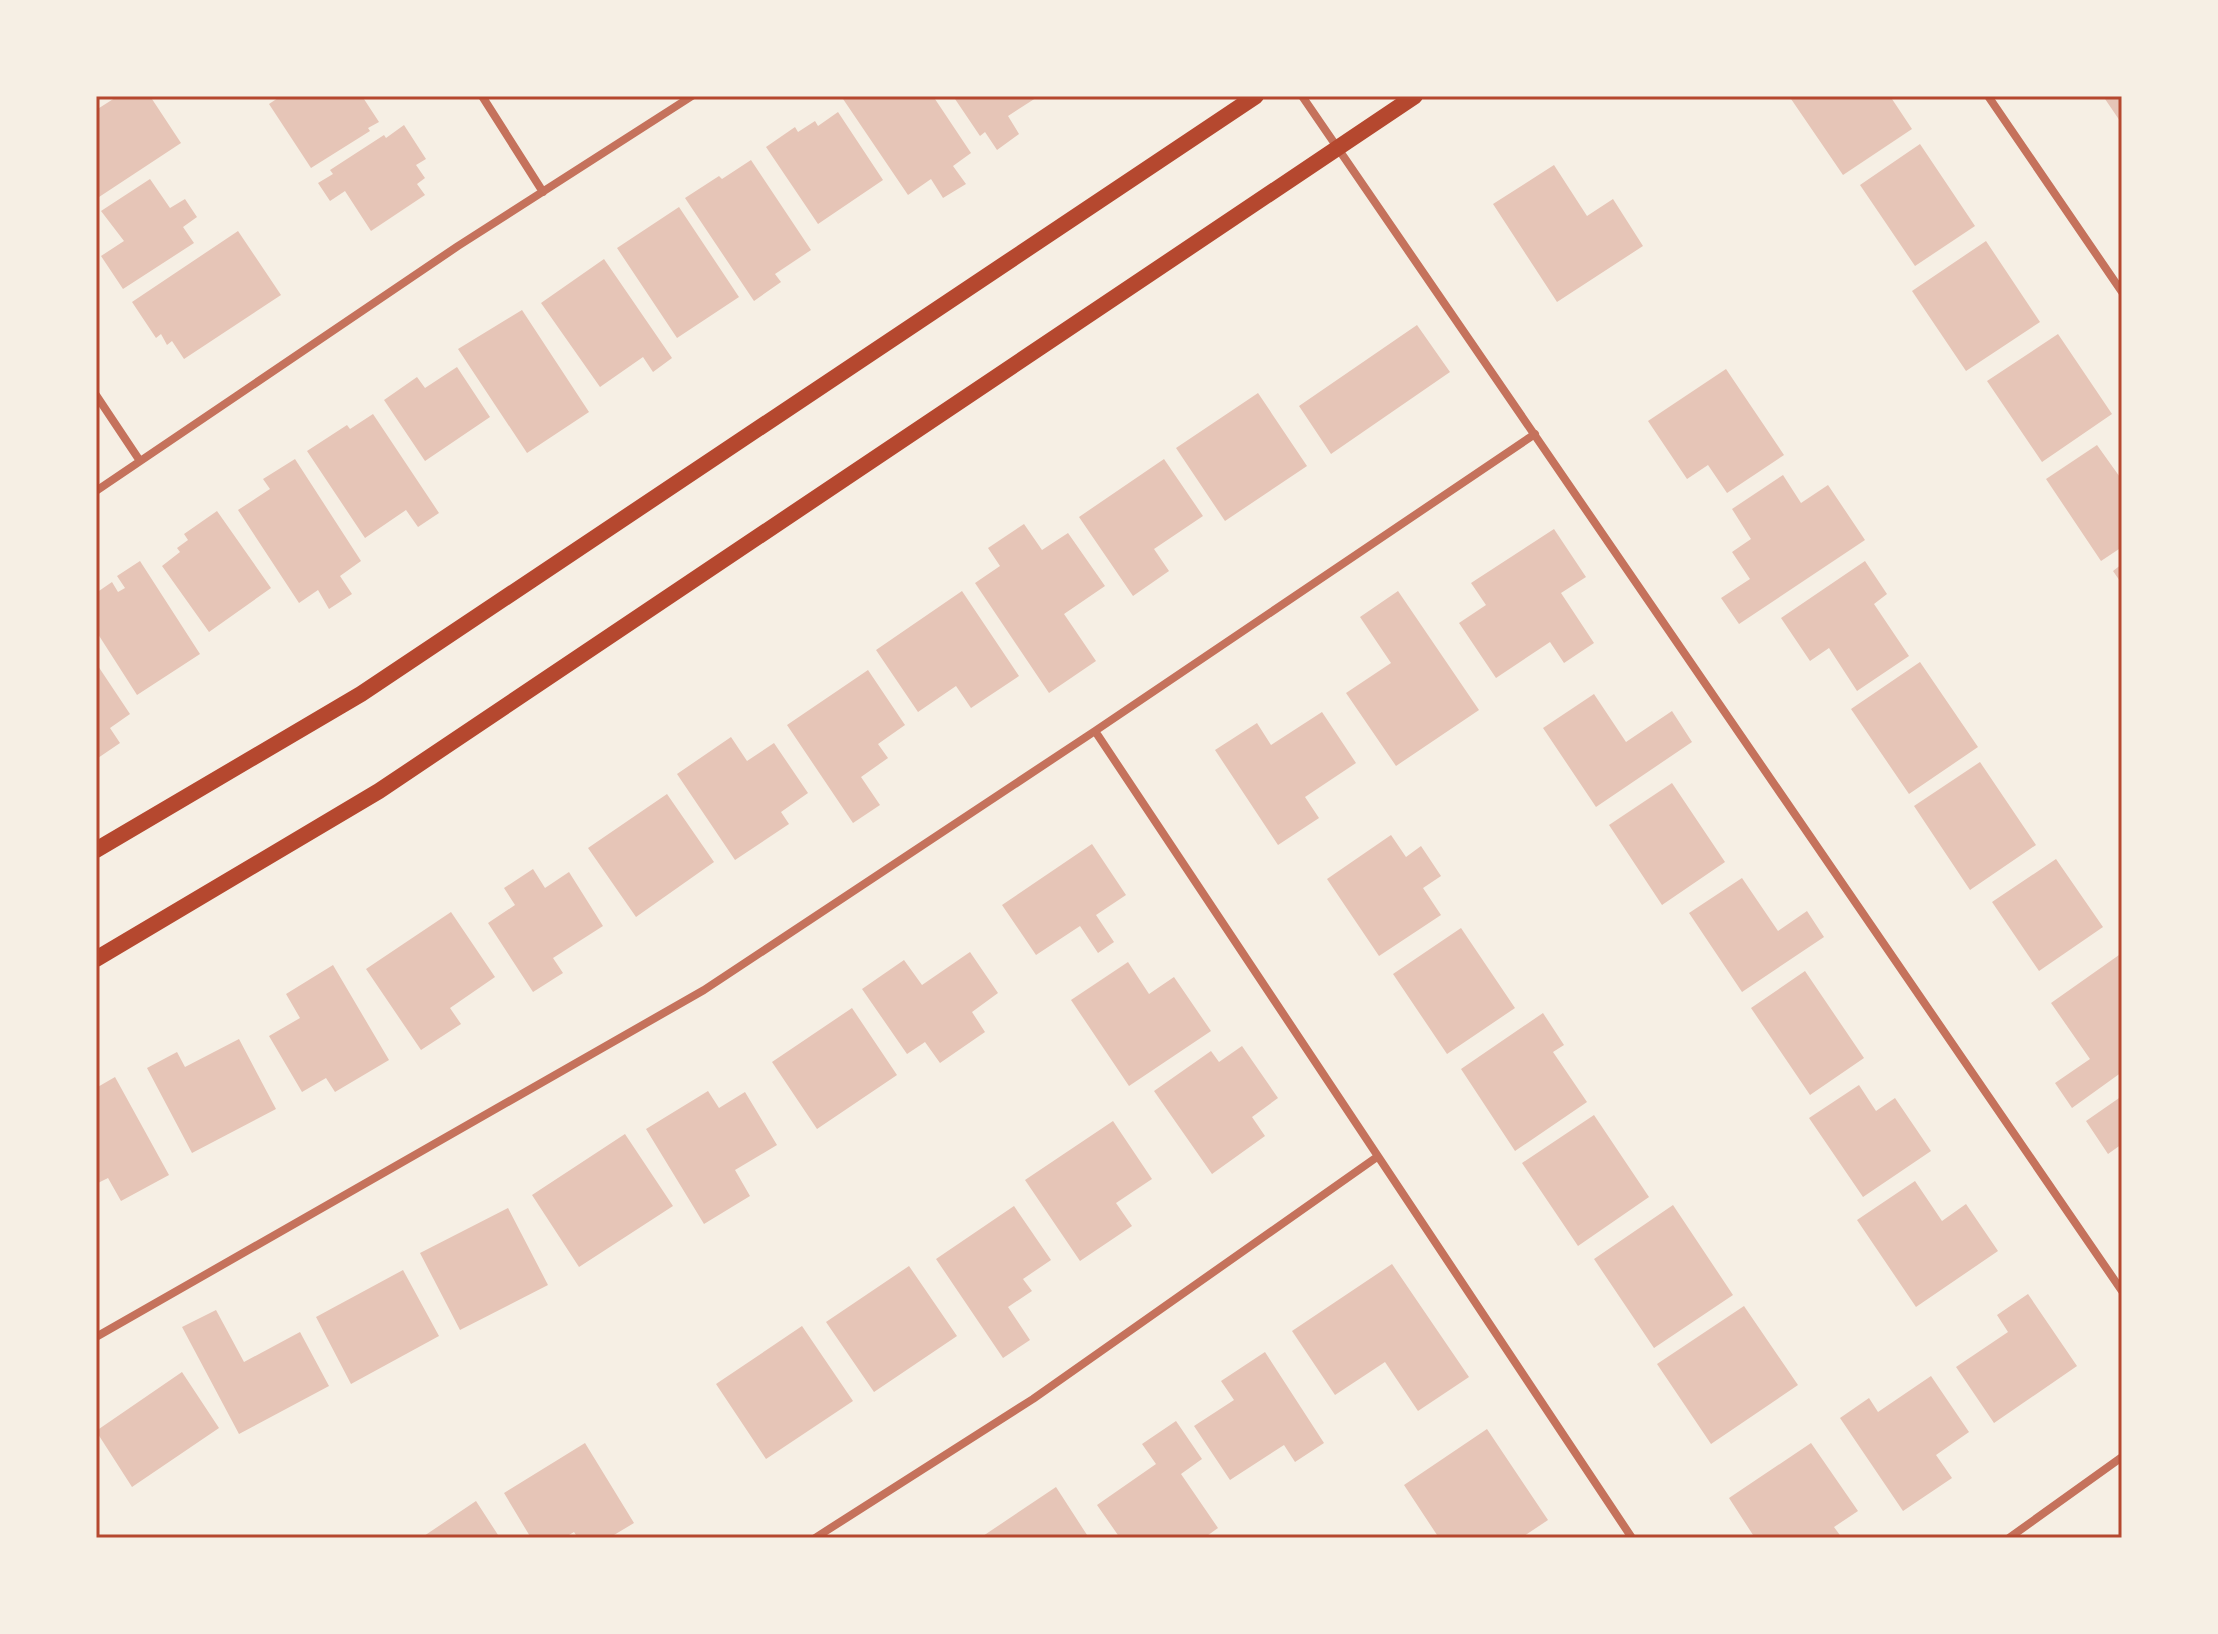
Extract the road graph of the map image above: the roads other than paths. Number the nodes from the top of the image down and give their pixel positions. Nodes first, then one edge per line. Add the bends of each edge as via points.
1 (482, 96) edge
2 (692, 96) edge
3 (1256, 96) edge
4 (1302, 96) edge
5 (1415, 96) edge
6 (1988, 96) edge
7 (1338, 148) junction
8 (543, 192) junction
9 (2122, 292) edge
10 (96, 395) edge
11 (1535, 434) junction
12 (140, 461) junction
13 (96, 491) edge
14 (1095, 731) junction
15 (96, 850) edge
16 (96, 959) edge
17 (1377, 1157) junction
18 (2122, 1291) edge
19 (96, 1337) edge
20 (2122, 1457) edge
21 (815, 1538) edge
22 (1632, 1538) edge
23 (2009, 1538) edge

1 - 8 street
2 - 8 street
3 - 15 main road via 361,694
4 - 7 street
5 - 7 main road
6 - 9 street
7 - 11 street
7 - 16 main road via 379,791
8 - 12 street
10 - 12 street
11 - 14 street
11 - 18 street
12 - 13 street
14 - 17 street
14 - 19 street via 704,990
17 - 21 street via 1033,1399
17 - 22 street
20 - 23 street

